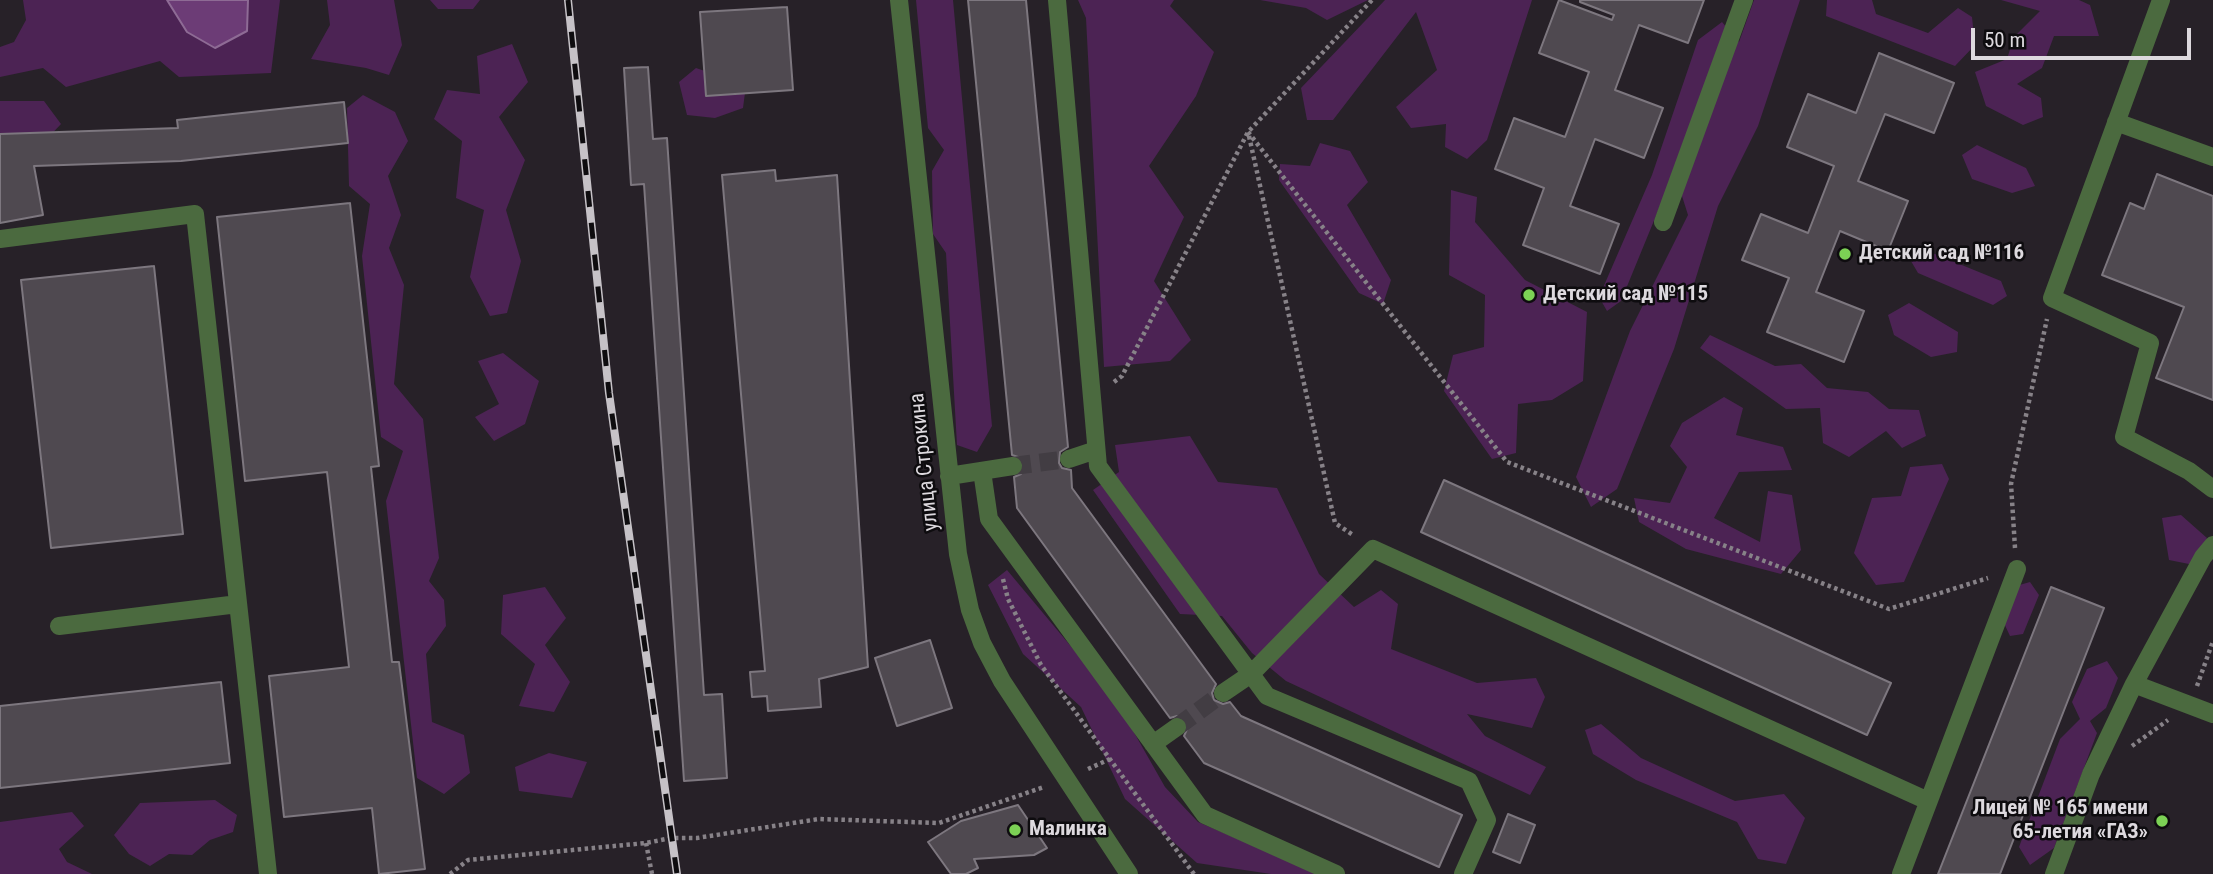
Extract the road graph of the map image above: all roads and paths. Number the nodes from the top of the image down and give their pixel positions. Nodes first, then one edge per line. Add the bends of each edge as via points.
1 (899, 0) edge
2 (1057, 0) edge
3 (1372, 0) edge
4 (1744, 0) edge
5 (2161, 0) edge
6 (2116, 122) junction
7 (1248, 132) junction
8 (2213, 157) edge
9 (1662, 222) dead end
10 (0, 239) edge
11 (2052, 298) junction
12 (1092, 400) junction
13 (1096, 450) junction
14 (1069, 458) tunnel mouth
15 (1013, 466) tunnel mouth
16 (982, 471) junction
17 (949, 476) junction
18 (2213, 489) edge
19 (2213, 545) edge
20 (1373, 549) junction
21 (2017, 569) junction
22 (1002, 572) dead end
23 (238, 604) junction
24 (60, 626) dead end
25 (2213, 641) edge
26 (1251, 674) junction
27 (2134, 684) junction
28 (1223, 693) tunnel mouth
29 (2190, 705) junction
30 (2213, 714) edge
31 (1177, 727) tunnel mouth
32 (1153, 744) junction
33 (2124, 751) dead end
34 (1110, 758) junction
35 (1065, 780) junction
36 (1928, 801) junction
37 (646, 844) junction
38 (268, 874) edge
39 (450, 874) edge
40 (652, 874) edge
41 (1129, 874) edge
42 (1194, 874) edge
43 (1336, 874) edge
44 (1463, 874) edge
45 (1901, 874) edge
46 (2054, 874) edge

1 - 17 street, улица Строкина
2 - 12 street
3 - 7 path
4 - 9 street
5 - 6 street
6 - 8 street
6 - 11 street
7 - 12 path via 1122,376
7 - 20 path via 1335,523
7 - 21 path via 1507,462 1889,609
10 - 23 street via 195,214
11 - 18 street via 2150,343 2124,437
11 - 21 path via 2011,484
12 - 13 street
13 - 14 street
13 - 26 street via 1098,466
15 - 16 street
16 - 17 street
16 - 32 street via 989,519
17 - 35 street, улица Строкина via 958,554 982,643
19 - 27 street
20 - 26 street
20 - 36 street
21 - 36 street
22 - 34 path via 1008,599 1041,665
23 - 24 street
23 - 38 street
25 - 29 path
26 - 28 street
26 - 44 street via 1267,696 1469,781 1487,820
27 - 29 street
27 - 46 street via 2091,774
29 - 30 street
29 - 33 path
31 - 32 street
32 - 43 street via 1205,815
34 - 35 path
34 - 42 path
35 - 37 path via 939,823 819,818
35 - 41 street, улица Строкина
36 - 45 street
37 - 39 path via 468,860
37 - 40 path

